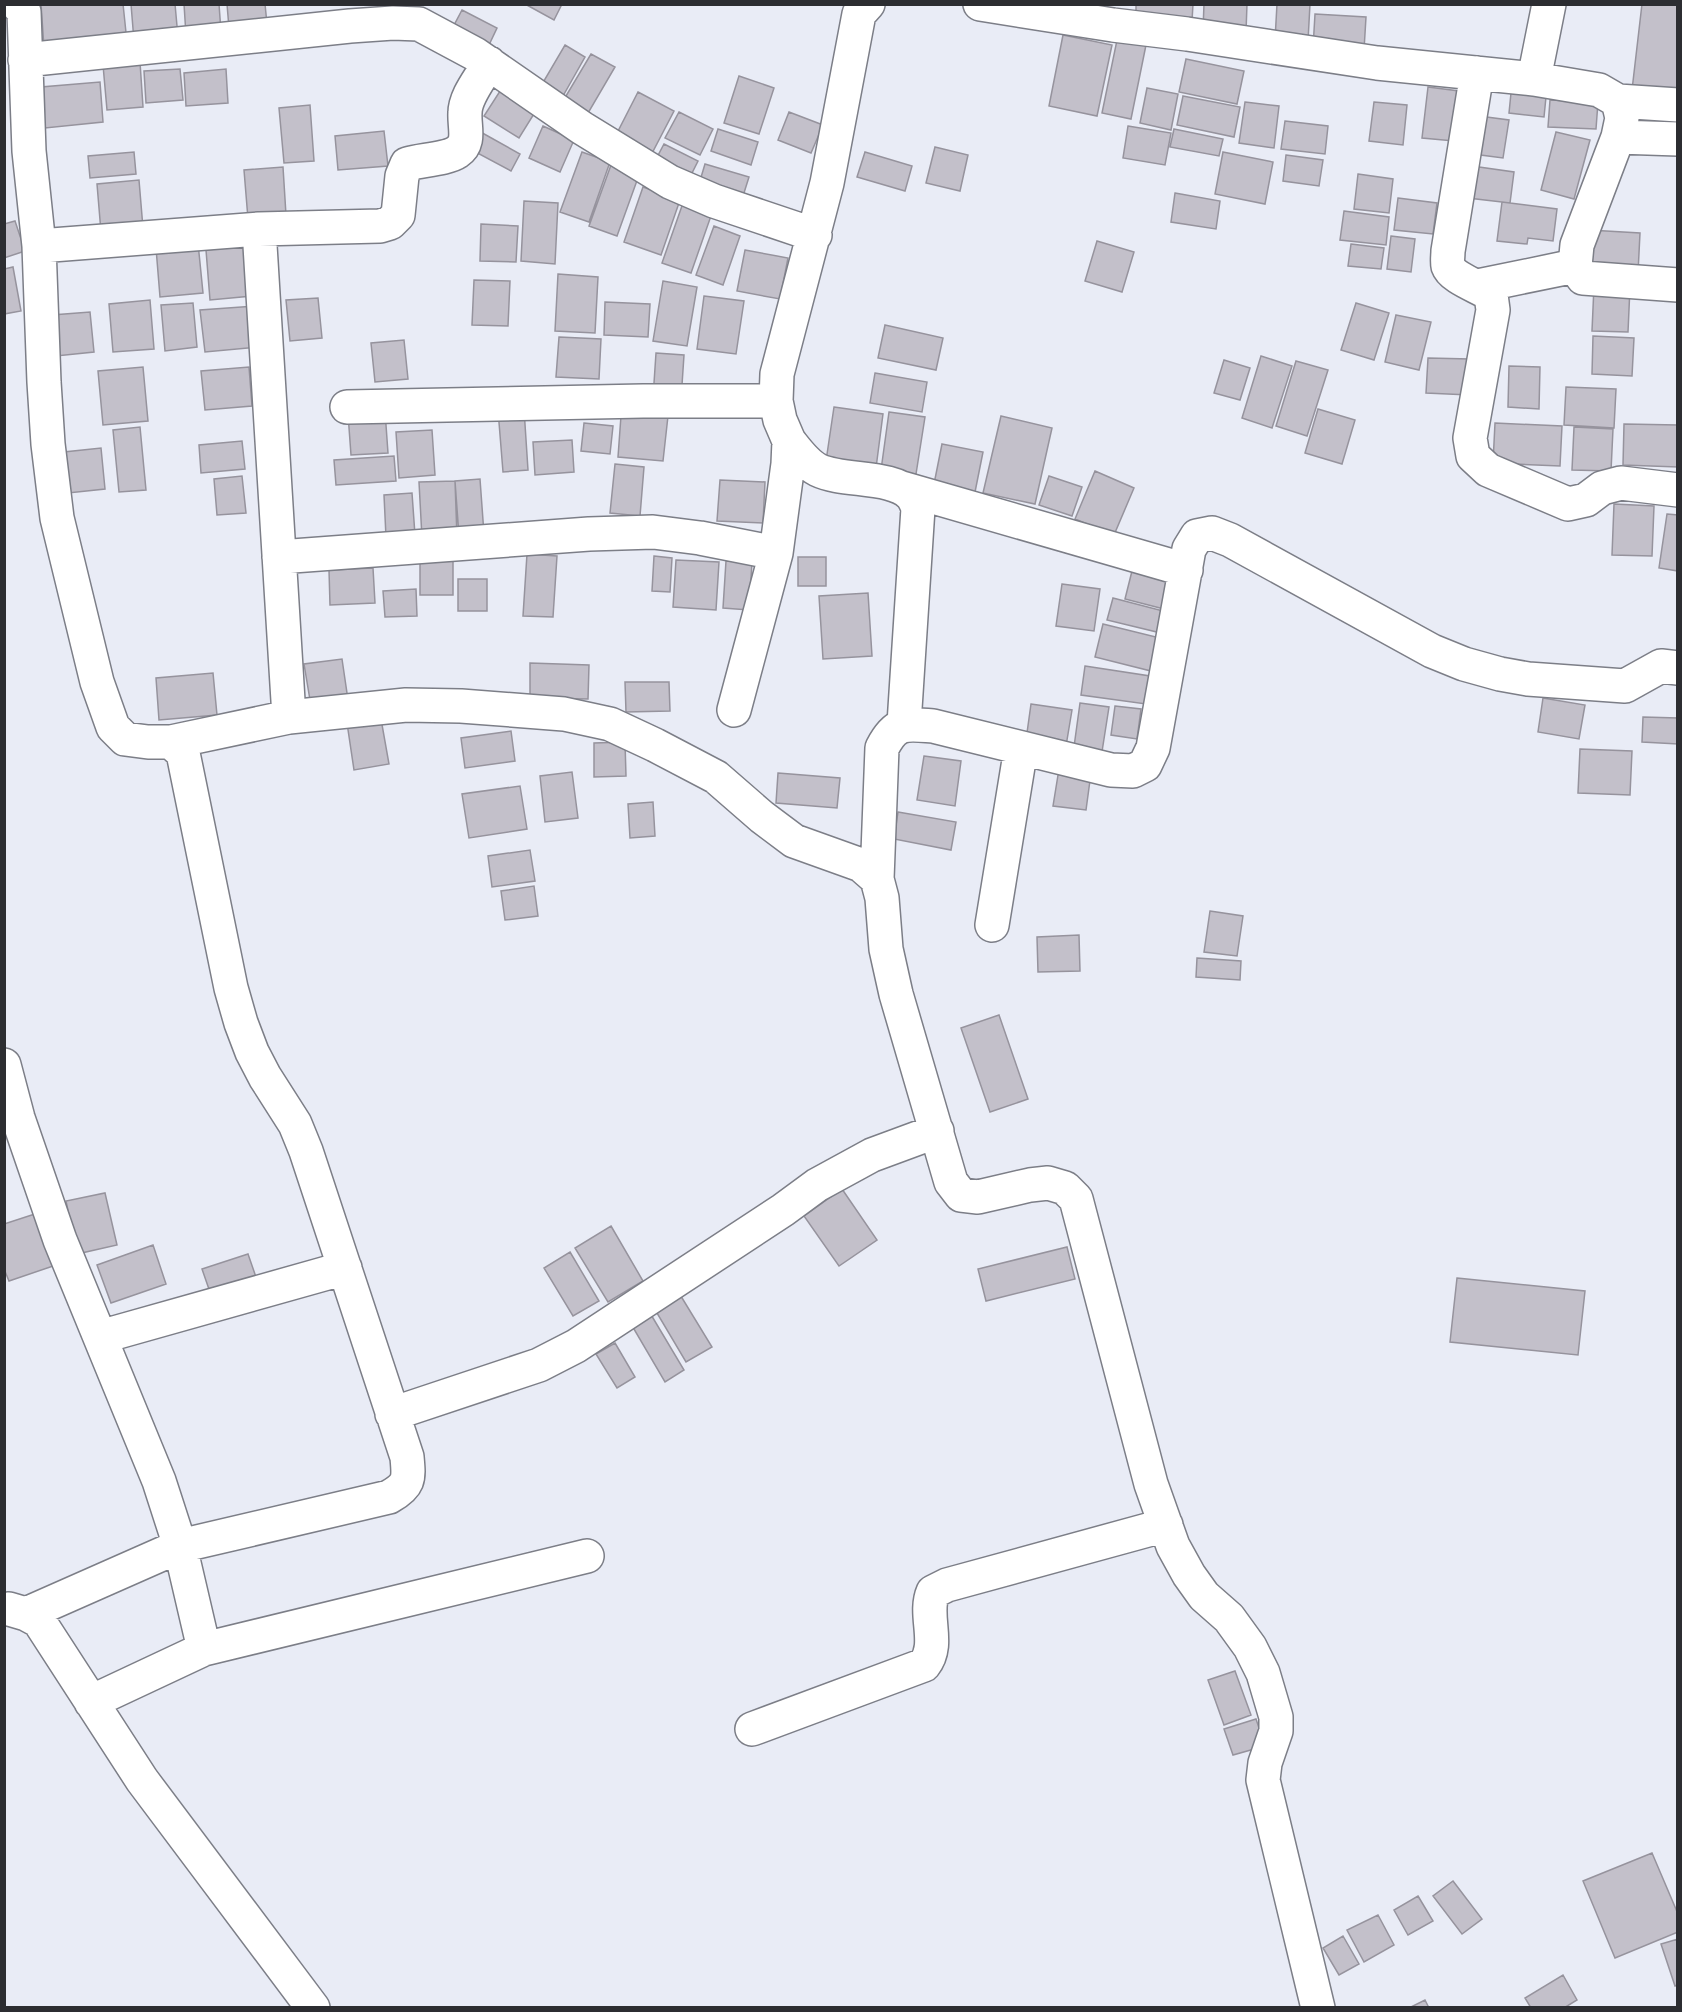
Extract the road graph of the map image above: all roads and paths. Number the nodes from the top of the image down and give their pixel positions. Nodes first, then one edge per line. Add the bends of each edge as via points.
1 (17, 4) edge
2 (868, 4) edge
3 (980, 4) edge
4 (1549, 4) edge
5 (420, 14) edge
6 (1115, 15) edge
7 (25, 60) junction
8 (489, 63) junction
9 (1477, 73) junction
10 (1534, 79) junction
11 (1618, 101) junction
12 (1677, 105) edge
13 (1618, 137) junction
14 (1677, 139) edge
15 (16, 154) edge
16 (259, 229) junction
17 (815, 235) junction
18 (39, 246) junction
19 (1575, 266) junction
20 (1677, 285) edge
21 (1478, 286) junction
22 (776, 402) junction
23 (347, 407) dead end
24 (789, 441) junction
25 (902, 488) junction
26 (1677, 490) edge
27 (776, 553) junction
28 (279, 557) junction
29 (1186, 570) junction
30 (1677, 668) edge
31 (734, 710) dead end
32 (290, 717) junction
33 (904, 724) junction
34 (171, 742) junction
35 (1021, 748) junction
36 (877, 879) junction
37 (992, 925) dead end
38 (4, 1065) edge
39 (937, 1131) junction
40 (345, 1268) junction
41 (100, 1337) junction
42 (392, 1414) junction
43 (1166, 1525) junction
44 (180, 1546) junction
45 (587, 1556) dead end
46 (15, 1611) edge
47 (204, 1649) junction
48 (91, 1702) junction
49 (752, 1728) dead end
50 (313, 2007) edge
51 (1318, 2007) edge

1 - 7 street via 24,12
2 - 17 street via 860,14
3 - 6 street
4 - 10 street
5 - 7 street via 393,23
5 - 8 street via 444,36
6 - 9 street via 1187,34 1377,63
7 - 15 street
8 - 16 street via 467,103 463,147 455,153 407,164 398,215 390,223
8 - 17 street via 582,128 670,182
9 - 10 street
9 - 21 street via 1448,266 1457,278
10 - 11 street via 1599,90
11 - 12 street
11 - 13 street via 1622,118
13 - 14 street
13 - 19 street via 1577,245
15 - 18 street
16 - 18 street
16 - 28 street
17 - 22 street via 783,347
18 - 34 street via 44,382 56,507 70,581 112,727 125,739
19 - 20 street via 1583,278
19 - 21 street
21 - 26 street via 1491,296 1492,310 1473,412 1473,456 1488,470 1568,504 1621,483
22 - 23 street
22 - 24 street
24 - 25 street via 816,469
24 - 27 street
25 - 29 street
25 - 33 street via 913,496 918,507
27 - 28 street via 653,532
27 - 31 street
28 - 32 street
29 - 30 street via 1189,549 1197,536 1212,533 1432,651 1464,664 1528,679 1625,686 1661,666
29 - 35 street via 1153,748 1145,765 1133,771 1111,770
32 - 34 street
32 - 36 street via 406,705 461,706 564,714 610,724 716,777 794,841 861,865
33 - 35 street via 933,726
33 - 36 street via 889,734 882,748
34 - 40 street via 183,753 241,1023 265,1077 295,1124
35 - 37 street
36 - 39 street via 896,994
38 - 41 street via 60,1240
39 - 42 street via 872,1155 817,1185 576,1346 539,1365
39 - 43 street via 951,1182 961,1195 978,1197 1048,1183 1065,1188 1076,1199 1151,1484
40 - 41 street
40 - 42 street
41 - 44 street via 159,1481
42 - 44 street via 407,1456 409,1477 402,1490 389,1497
43 - 49 street via 947,1585 933,1592 928,1603 932,1644 930,1658 924,1665
43 - 51 street via 1189,1575 1250,1647 1266,1682 1276,1731 1263,1780
44 - 46 street
44 - 47 street
45 - 47 street
46 - 48 street via 39,1621
47 - 48 street
48 - 50 street via 142,1780

